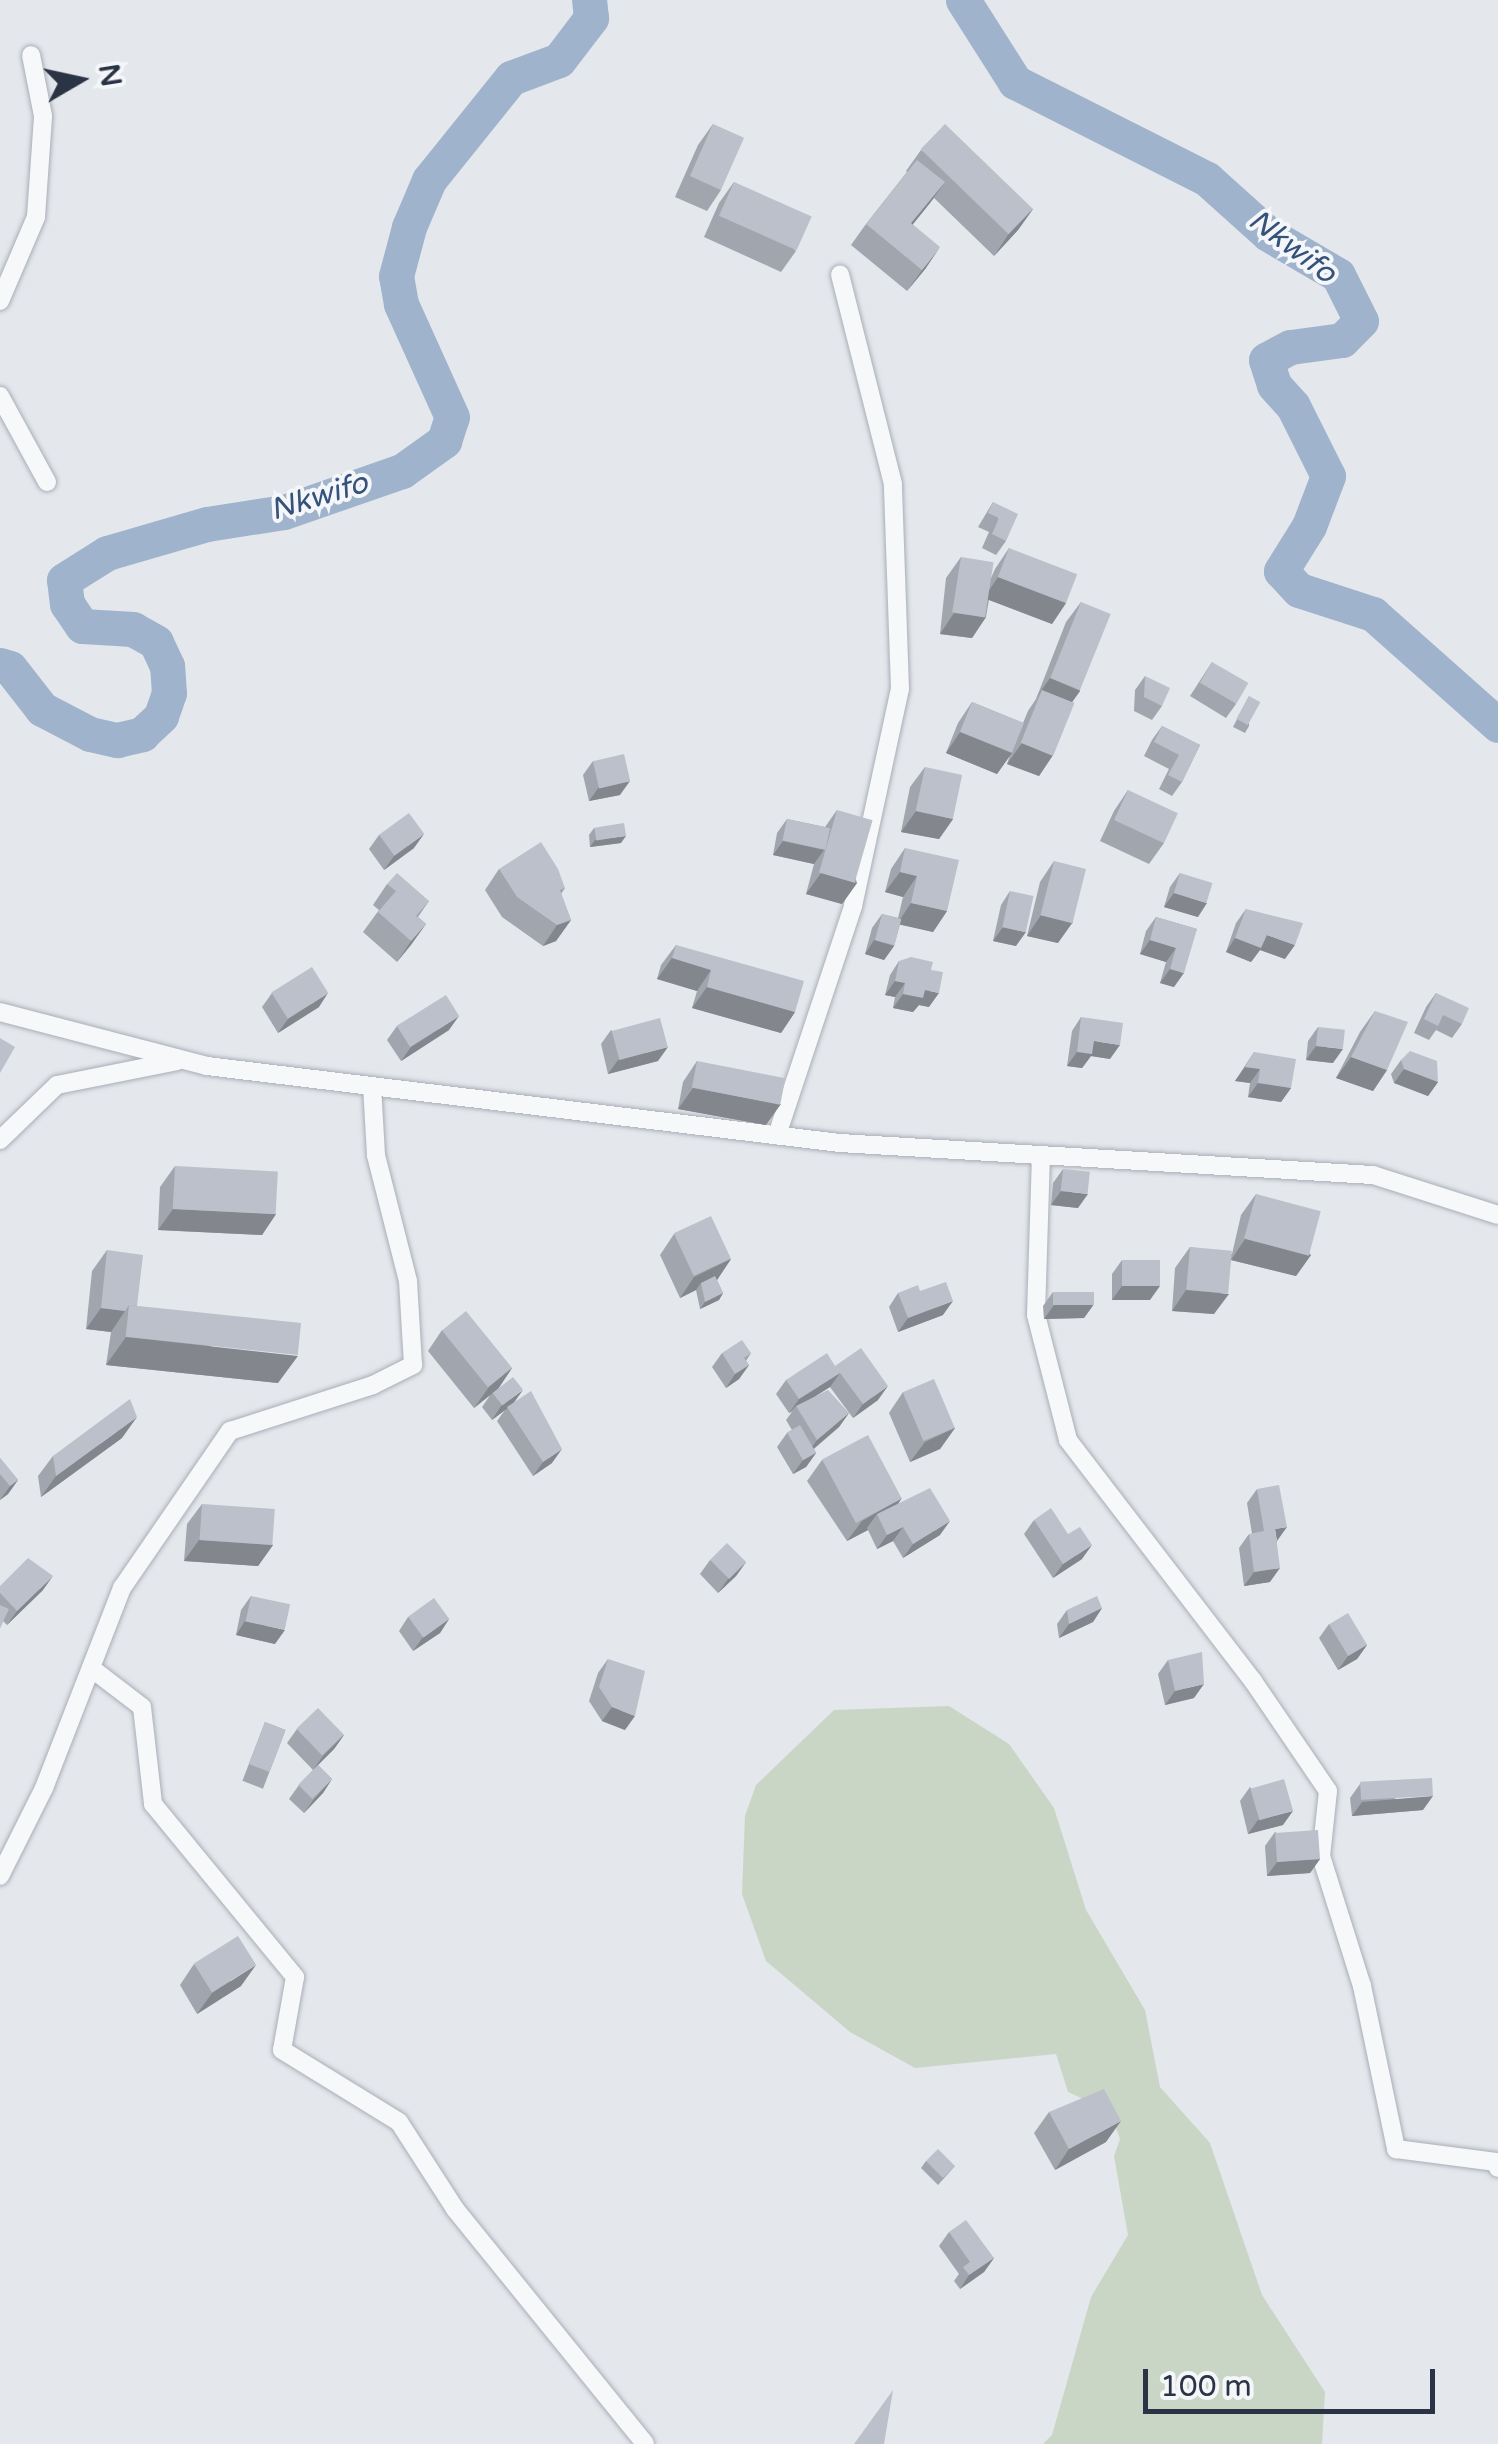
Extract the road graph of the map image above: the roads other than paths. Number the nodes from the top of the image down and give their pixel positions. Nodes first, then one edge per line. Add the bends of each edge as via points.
1 (31, 56) dead end
2 (840, 275) dead end
3 (0, 301) edge
4 (0, 396) edge
5 (47, 482) dead end
6 (0, 1012) edge
7 (183, 1060) junction
8 (372, 1086) junction
9 (776, 1136) junction
10 (0, 1140) edge
11 (1041, 1155) junction
12 (1498, 1216) edge
13 (91, 1668) junction
14 (0, 1876) edge
15 (1498, 2168) edge
16 (646, 2444) edge

1 - 3 street via 43,116 36,217
2 - 9 street via 893,484 900,689 853,906
4 - 5 street
6 - 7 street
7 - 8 street
7 - 10 street via 56,1085
8 - 9 street
8 - 13 street via 376,1156 408,1281 412,1364 373,1385 230,1431 122,1588
9 - 11 street
11 - 12 street via 1373,1175
11 - 15 street via 1036,1315 1068,1440 1253,1681 1328,1791 1321,1856 1362,1986 1396,2149 1496,2162
13 - 14 street via 44,1788
13 - 16 street via 142,1707 153,1804 295,1977 282,2050 399,2122 455,2209

